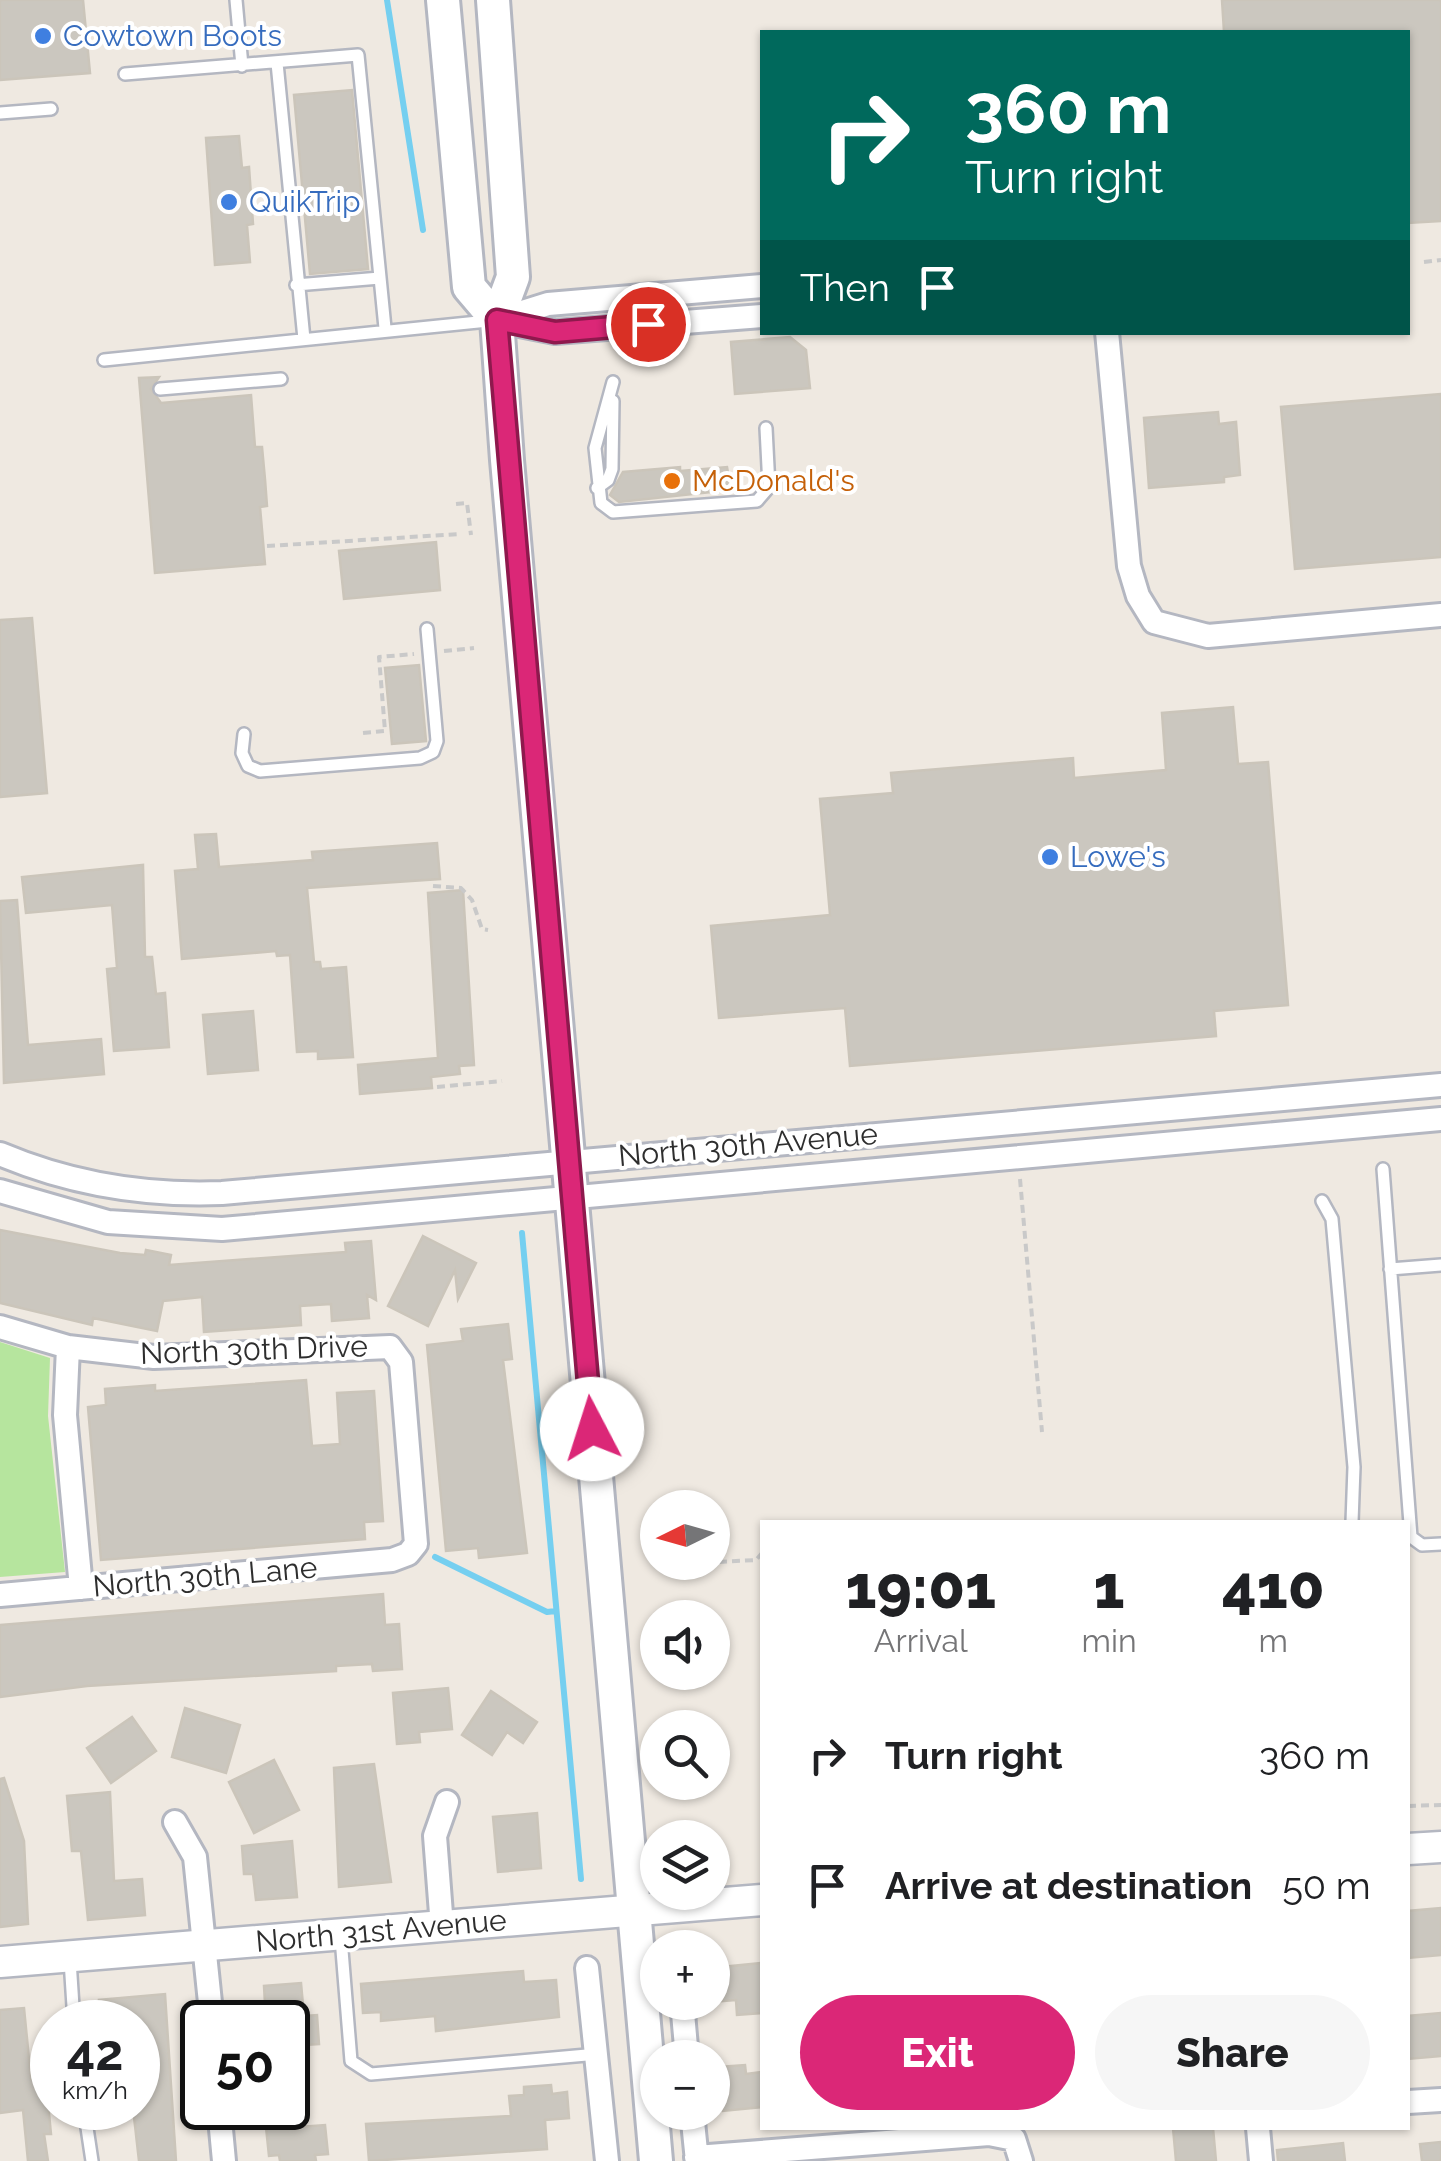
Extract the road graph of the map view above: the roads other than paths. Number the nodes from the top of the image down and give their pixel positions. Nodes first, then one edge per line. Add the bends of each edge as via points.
1 (236, 0) edge
2 (444, 0) edge
3 (493, 0) edge
4 (277, 62) junction
5 (242, 66) junction
6 (125, 74) dead end
7 (51, 109) dead end
8 (0, 113) edge
9 (380, 278) junction
10 (296, 285) junction
11 (760, 286) edge
12 (760, 316) edge
13 (497, 320) junction
14 (385, 328) junction
15 (1108, 335) edge
16 (304, 339) junction
17 (104, 360) dead end
18 (281, 379) dead end
19 (613, 382) dead end
20 (160, 389) dead end
21 (766, 428) dead end
22 (1441, 615) edge
23 (427, 629) dead end
24 (244, 734) dead end
25 (1441, 1084) edge
26 (1441, 1119) edge
27 (0, 1154) edge
28 (568, 1162) junction
29 (1383, 1169) dead end
30 (0, 1191) edge
31 (571, 1197) junction
32 (1322, 1201) dead end
33 (1441, 1265) edge
34 (1390, 1269) junction
35 (0, 1327) edge
36 (68, 1348) junction
37 (1352, 1520) edge
38 (1409, 1520) edge
39 (1410, 1537) edge
40 (1441, 1544) edge
41 (408, 1554) joint
42 (81, 1588) junction
43 (0, 1594) edge
44 (447, 1802) dead end
45 (176, 1822) dead end
46 (1441, 1847) edge
47 (1410, 1849) edge
48 (760, 1900) edge
49 (634, 1910) junction
50 (442, 1927) junction
51 (340, 1934) junction
52 (204, 1945) junction
53 (69, 1956) junction
54 (0, 1962) edge
55 (587, 1968) dead end
56 (72, 2000) edge
57 (210, 2000) edge
58 (598, 2054) junction
59 (1441, 2100) edge
60 (1410, 2102) edge
61 (87, 2130) edge
62 (220, 2130) edge
63 (694, 2130) edge
64 (1258, 2130) edge
65 (1017, 2150) edge
66 (696, 2159) edge
67 (92, 2161) edge
68 (224, 2161) edge
69 (607, 2161) edge
70 (656, 2161) edge
71 (1262, 2161) edge

1 - 5 lane
2 - 13 main road via 469,286
3 - 13 main road via 513,277
4 - 5 lane
4 - 9 lane via 358,55
4 - 10 lane
5 - 6 lane
7 - 8 lane
9 - 10 lane
9 - 14 lane
10 - 16 lane
11 - 13 street via 548,304
12 - 13 street via 555,332
13 - 14 lane
13 - 28 main road
14 - 16 lane
15 - 22 street via 1129,566 1154,622 1208,636
16 - 17 lane
18 - 20 lane
19 - 21 lane via 595,448 601,503 622,514 757,501 770,487
23 - 24 lane via 433,752 260,771 248,766
25 - 28 street, North 30th Avenue
26 - 31 street, North 30th Avenue
27 - 28 street, North 30th Avenue via 92,1182 176,1195
28 - 31 main road
29 - 34 lane
30 - 31 street, North 30th Avenue via 71,1214 184,1230
31 - 49 main road
32 - 37 lane via 1332,1218 1354,1467
33 - 34 lane
34 - 38 lane
35 - 36 street, North 30th Drive
36 - 41 street, North 30th Drive via 154,1357 390,1347 402,1362 416,1544
36 - 42 street via 65,1415
39 - 40 lane via 1422,1545
41 - 42 street, North 30th Lane
42 - 43 street, North 30th Lane
44 - 50 street via 435,1836
45 - 52 street via 195,1857
46 - 47 street
48 - 49 street, North 31st Avenue
49 - 50 street, North 31st Avenue
49 - 70 main road
50 - 51 street, North 31st Avenue
51 - 52 street, North 31st Avenue
51 - 58 lane via 351,2061 371,2074
52 - 53 street, North 31st Avenue
52 - 57 street
53 - 54 street, North 31st Avenue
53 - 56 lane
55 - 58 street
58 - 69 street
59 - 60 street
61 - 67 lane
62 - 68 street
63 - 66 street
64 - 71 street
65 - 66 street via 989,2134

